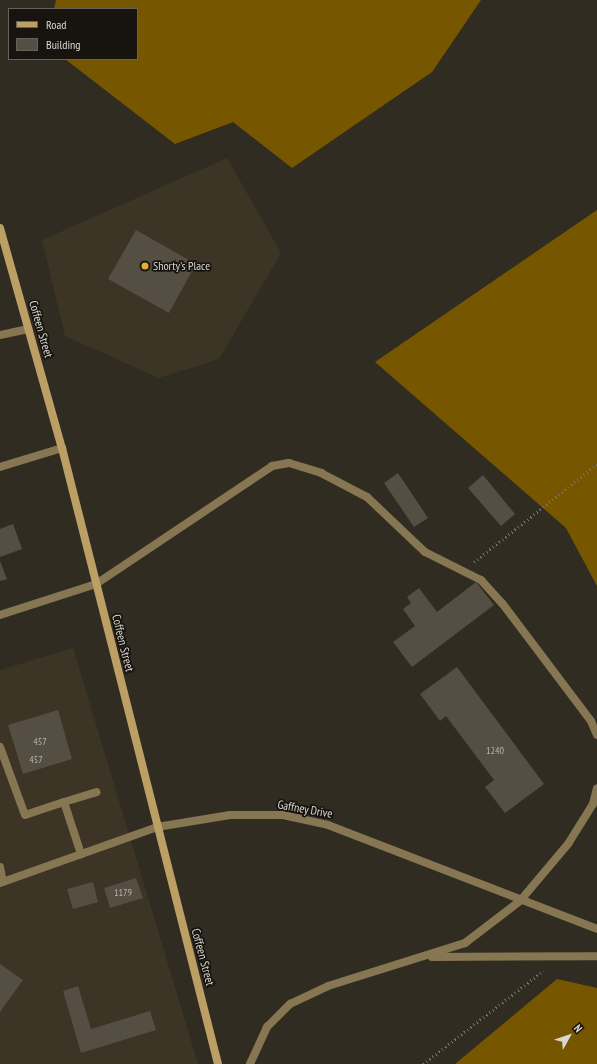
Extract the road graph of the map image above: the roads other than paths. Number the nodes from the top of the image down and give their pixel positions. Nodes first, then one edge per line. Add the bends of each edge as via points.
1 (0, 228) edge
2 (2, 242) edge
3 (28, 330) junction
4 (0, 335) edge
5 (62, 448) junction
6 (0, 467) edge
7 (96, 584) junction
8 (0, 615) edge
9 (597, 735) edge
10 (0, 747) edge
11 (597, 788) edge
12 (97, 792) dead end
13 (64, 802) junction
14 (156, 827) junction
15 (81, 854) junction
16 (0, 867) edge
17 (2, 883) edge
18 (520, 901) junction
19 (597, 929) edge
20 (597, 956) edge
21 (421, 958) junction
22 (218, 1064) edge
23 (250, 1064) edge

1 - 2 main road, Coffeen Street
2 - 3 main road, Coffeen Street
3 - 4 street
3 - 5 main road, Coffeen Street
5 - 6 street
5 - 7 main road, Coffeen Street
7 - 8 street
7 - 9 street via 272,466 289,463 321,473 366,497 425,552 481,580 502,603 591,721
7 - 14 main road, Coffeen Street
10 - 13 street via 25,815
11 - 18 street via 593,804 568,844
12 - 13 street
13 - 15 street
14 - 15 street, Gaffney Drive
14 - 18 street, Gaffney Drive via 230,815 283,815 328,824
14 - 22 main road, Coffeen Street
15 - 17 street, Gaffney Drive
16 - 17 street
18 - 19 street, Gaffney Drive
18 - 21 street via 466,943
20 - 21 street
21 - 23 street via 328,986 290,1004 267,1027

